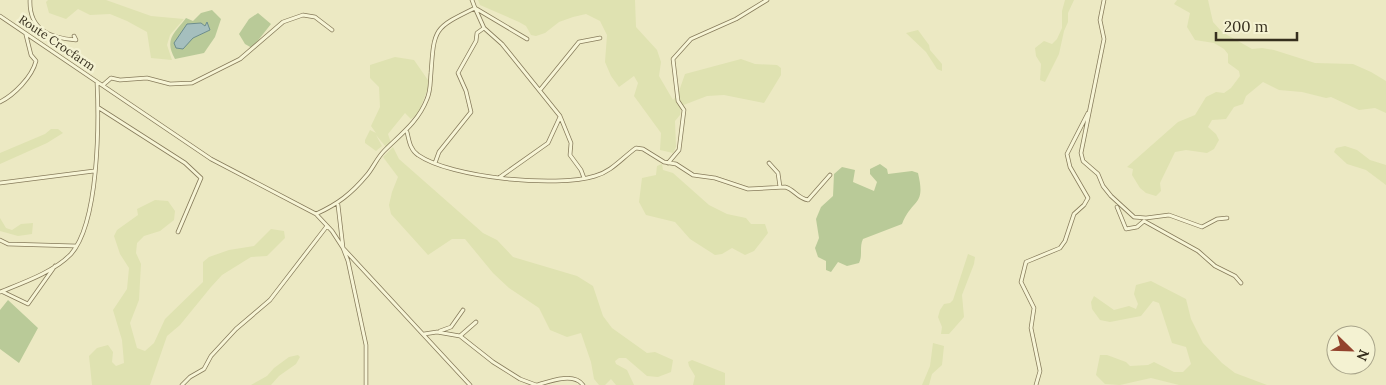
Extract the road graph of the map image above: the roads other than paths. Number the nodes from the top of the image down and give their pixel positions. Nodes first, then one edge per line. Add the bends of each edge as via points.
1 (30, 0) edge
2 (472, 0) edge
3 (767, 0) edge
4 (1104, 0) edge
5 (475, 8) junction
6 (0, 16) edge
7 (484, 28) junction
8 (332, 30) dead end
9 (25, 34) junction
10 (74, 36) dead end
11 (600, 38) dead end
12 (527, 39) dead end
13 (97, 81) junction
14 (104, 85) junction
15 (540, 90) junction
16 (0, 102) edge
17 (98, 107) junction
18 (1090, 108) junction
19 (560, 116) junction
20 (407, 132) junction
21 (435, 163) junction
22 (668, 163) junction
23 (769, 163) dead end
24 (94, 171) junction
25 (830, 175) dead end
26 (500, 177) junction
27 (584, 178) junction
28 (0, 183) edge
29 (780, 187) junction
30 (338, 205) junction
31 (1118, 206) dead end
32 (316, 214) junction
33 (1227, 218) dead end
34 (1145, 220) junction
35 (327, 226) junction
36 (178, 232) dead end
37 (0, 240) edge
38 (76, 246) junction
39 (343, 248) junction
40 (55, 266) junction
41 (1241, 283) dead end
42 (1, 292) edge
43 (462, 310) dead end
44 (476, 322) dead end
45 (437, 332) junction
46 (423, 334) junction
47 (460, 336) junction
48 (182, 385) edge
49 (366, 385) edge
50 (470, 385) edge
51 (537, 385) edge
52 (583, 385) edge
53 (1036, 385) edge

1 - 10 street via 30,16 38,27 76,40
2 - 5 street
3 - 22 street via 736,19 691,39 673,59 678,101 684,110 679,150
4 - 18 street via 1100,20 1104,39
5 - 7 street
5 - 12 street
5 - 20 street via 438,29 433,40 429,94 418,118
6 - 9 street, Route Crocfarm
7 - 15 street via 502,44
7 - 21 street via 477,33 476,41 458,73 471,112
8 - 14 street via 315,17 304,15 283,22 240,59 192,83 111,78
9 - 13 street, Route Crocfarm
9 - 16 street via 36,61 16,91
11 - 15 street via 579,42
13 - 14 street, Route Crocfarm
13 - 17 street
14 - 32 street, Route Crocfarm via 211,159
15 - 19 street
17 - 24 street
17 - 36 street via 186,163 201,178
18 - 34 street via 1081,153 1083,162 1098,174 1103,186 1125,210
18 - 53 street via 1067,154 1070,167 1088,198 1074,214 1065,242 1060,248 1026,262 1021,282 1034,308 1031,328 1040,371
19 - 26 street via 548,143
19 - 27 street via 571,143 570,154
20 - 21 street via 416,154
20 - 30 street via 384,151
21 - 26 street
22 - 27 street via 636,148 611,168
22 - 29 street via 676,164 693,175 715,178 748,189
23 - 29 street via 778,173
24 - 28 street
24 - 38 street via 88,217
25 - 29 street via 808,200 799,198 789,188
26 - 27 street via 526,181
30 - 32 street
30 - 39 street
31 - 34 street via 1126,229 1138,227
32 - 35 street, Route Crocfarm
33 - 34 street via 1202,227 1169,215
34 - 41 street via 1198,251
35 - 39 street, Route Crocfarm
35 - 48 street via 270,300 236,329 204,368
37 - 38 street via 8,244
38 - 40 street
39 - 46 street
39 - 49 street via 364,335
40 - 42 street
40 - 42 street via 28,304
43 - 45 street via 451,327
44 - 47 street
45 - 46 street
45 - 47 street
46 - 50 street
47 - 51 street via 493,362 520,379
51 - 52 street via 570,378 581,381

